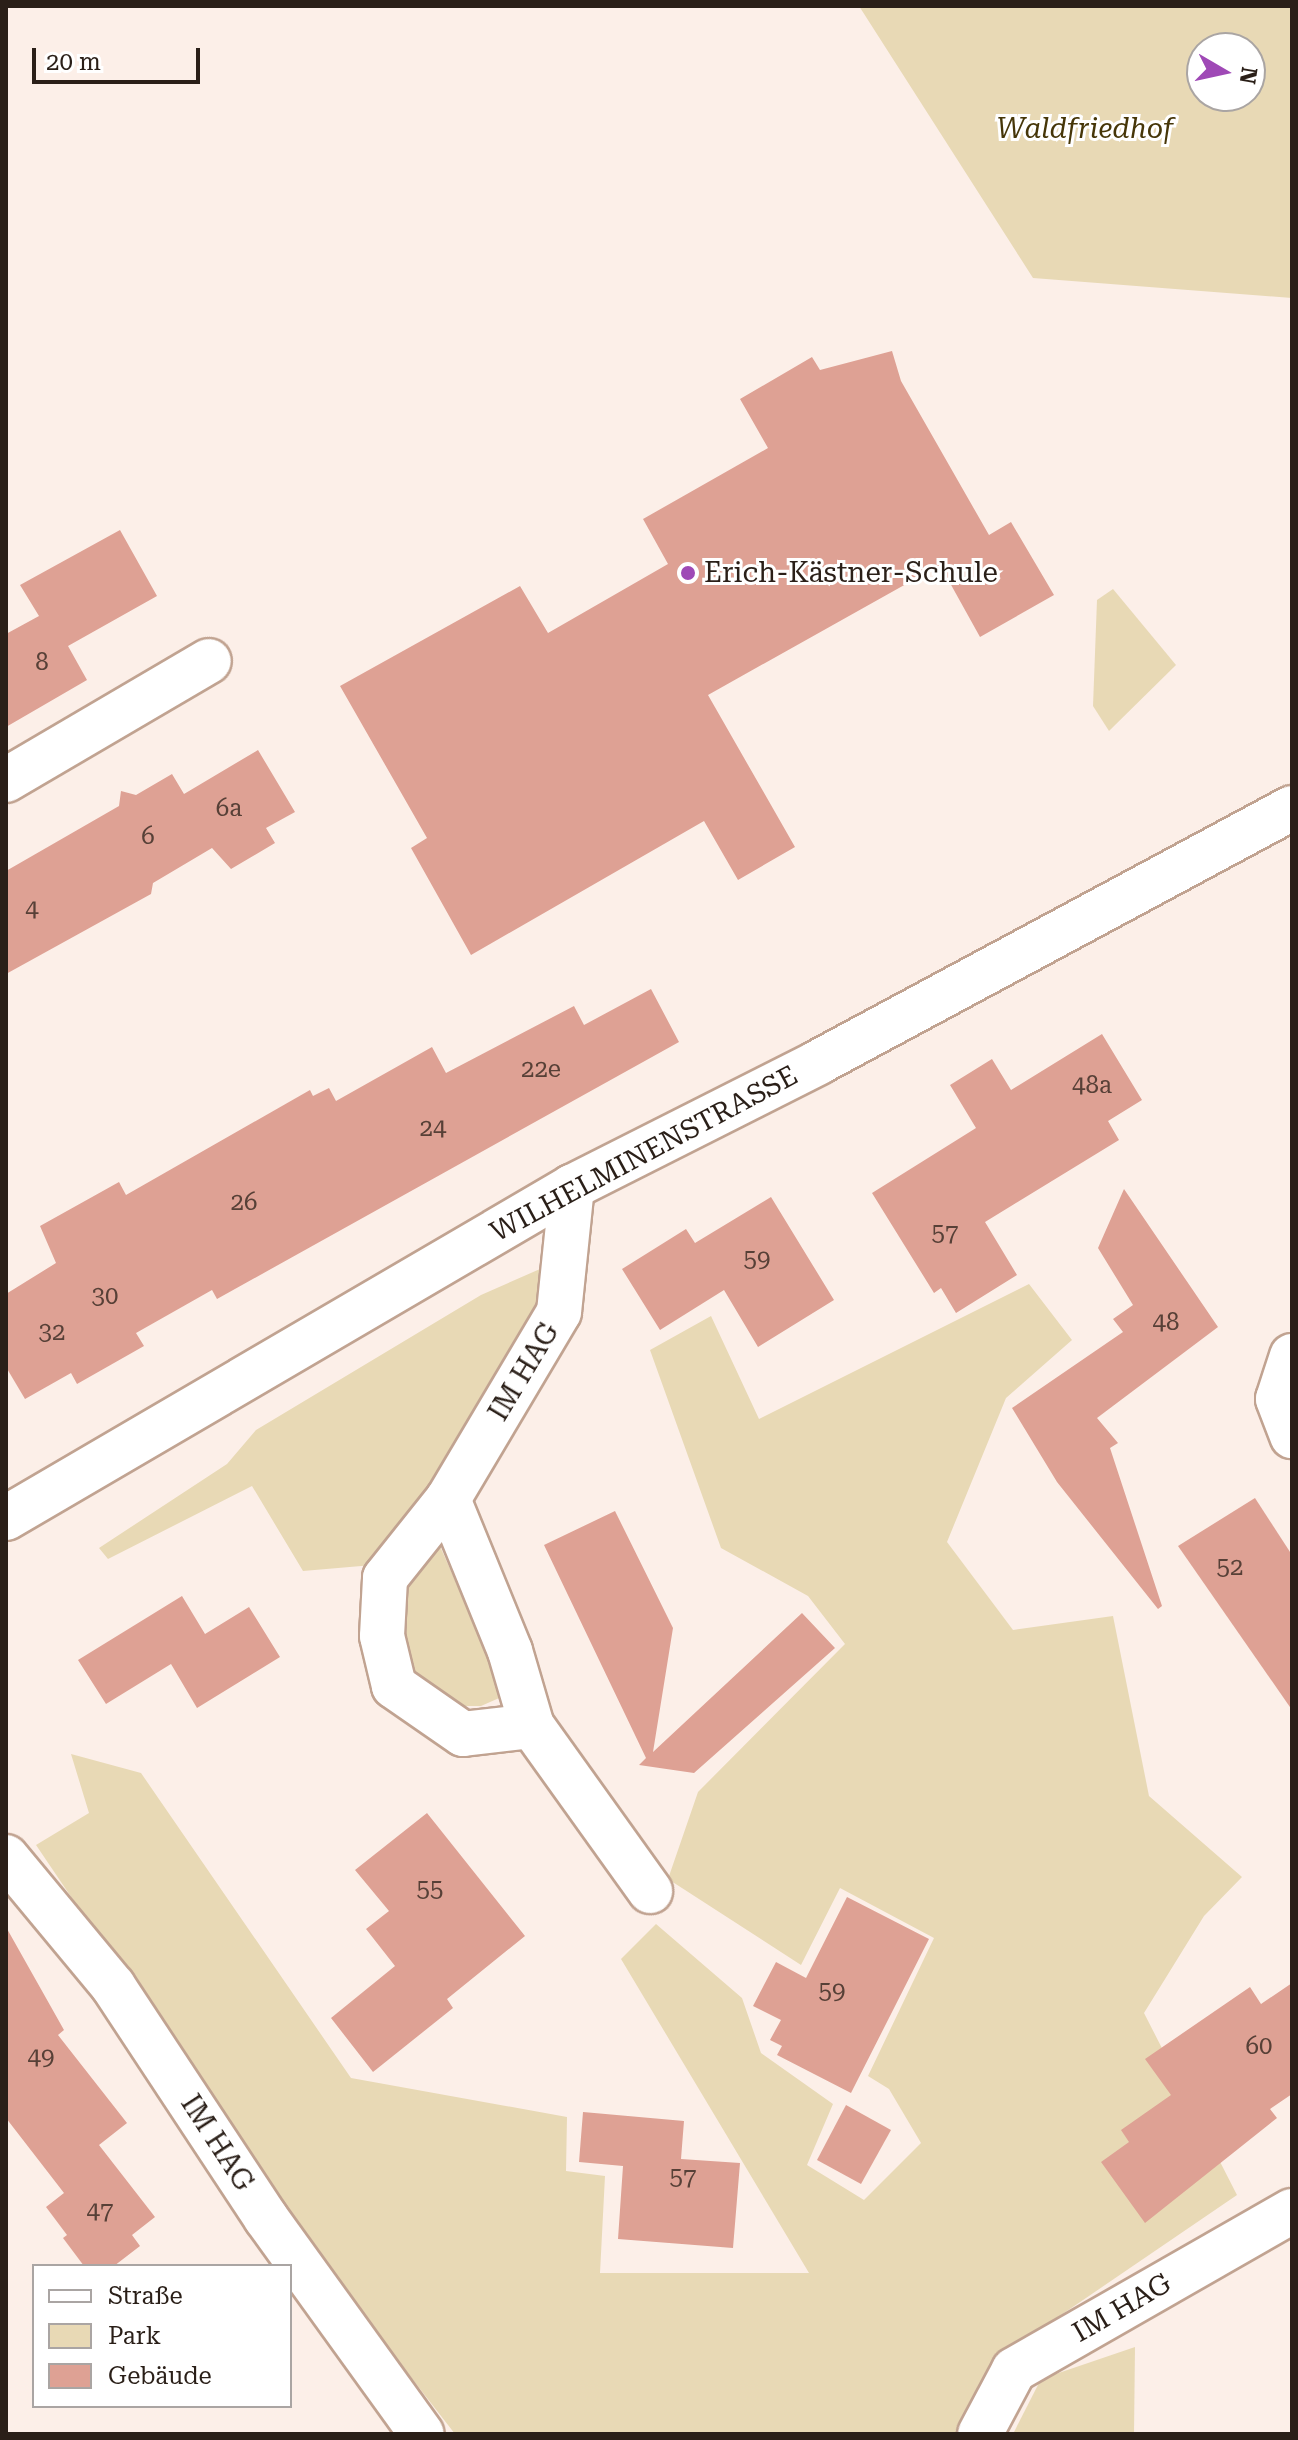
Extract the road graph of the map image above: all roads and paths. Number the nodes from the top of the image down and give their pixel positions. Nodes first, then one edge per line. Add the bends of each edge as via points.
1 (209, 661) dead end
2 (6, 780) edge
3 (1292, 808) edge
4 (572, 1187) junction
5 (1292, 1356) edge
6 (1292, 1436) edge
7 (448, 1499) junction
8 (6, 1518) edge
9 (532, 1726) junction
10 (6, 1857) edge
11 (650, 1891) dead end
12 (1292, 2211) edge
13 (422, 2434) edge
14 (980, 2434) edge

1 - 2 street
3 - 4 street, WILHELMINENSTRASSE via 817,1063
4 - 7 street, IM HAG via 559,1312
4 - 8 street, WILHELMINENSTRASSE
5 - 6 street via 1278,1399
7 - 9 street via 510,1651
7 - 9 street, IM HAG via 385,1578 382,1636 394,1686 463,1734
9 - 11 street
10 - 13 street, IM HAG via 113,1986 266,2218
12 - 14 street, IM HAG via 1014,2370

